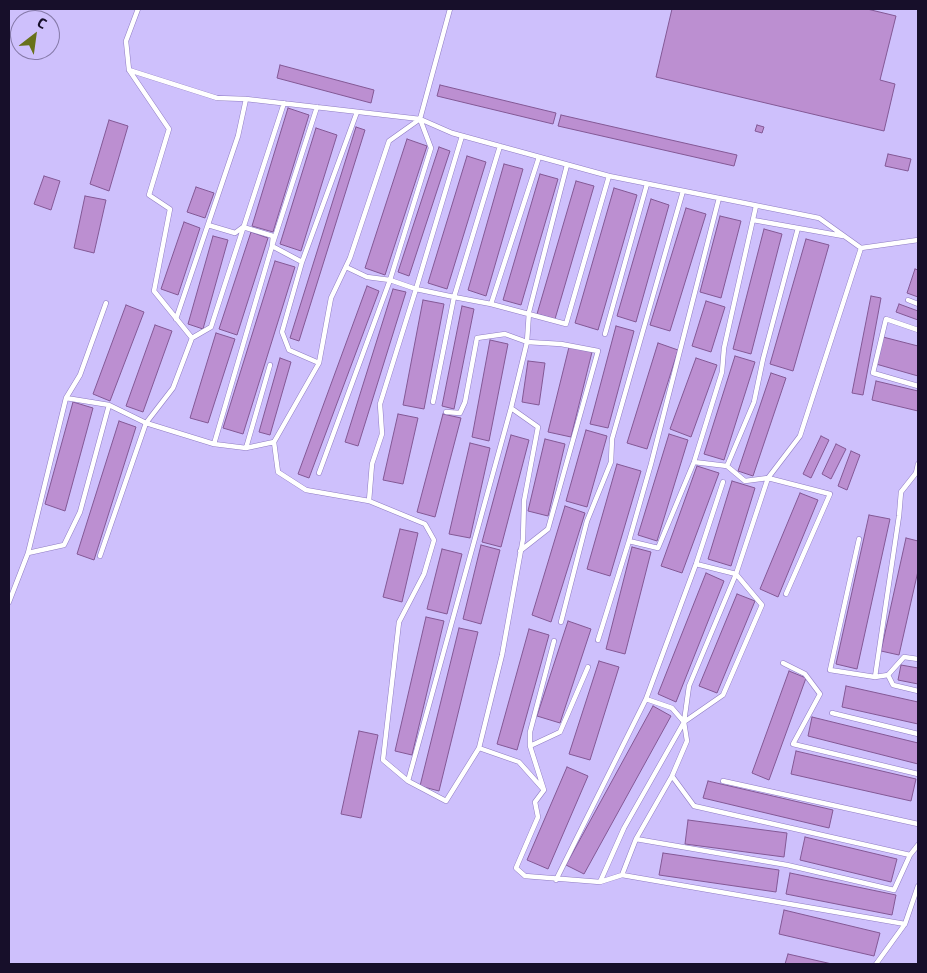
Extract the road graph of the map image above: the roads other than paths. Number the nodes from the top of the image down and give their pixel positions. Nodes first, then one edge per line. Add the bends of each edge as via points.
1 (138, 9) edge
2 (450, 9) edge
3 (129, 70) junction
4 (246, 99) junction
5 (284, 103) junction
6 (317, 107) junction
7 (357, 112) junction
8 (420, 119) junction
9 (462, 136) junction
10 (500, 146) junction
11 (539, 157) junction
12 (567, 165) junction
13 (609, 176) junction
14 (648, 184) junction
15 (682, 191) junction
16 (719, 198) junction
17 (756, 206) junction
18 (753, 220) junction
19 (208, 225) junction
20 (243, 227) junction
21 (798, 228) junction
22 (845, 237) junction
23 (918, 239) edge
24 (272, 246) junction
25 (861, 248) junction
26 (302, 262) junction
27 (346, 267) junction
28 (390, 280) junction
29 (416, 289) junction
30 (454, 297) junction
31 (908, 300) dead end
32 (106, 304) dead end
33 (491, 304) junction
34 (918, 304) edge
35 (529, 312) junction
36 (176, 318) junction
37 (918, 330) edge
38 (604, 334) dead end
39 (192, 338) junction
40 (527, 342) junction
41 (319, 363) junction
42 (270, 365) dead end
43 (918, 386) edge
44 (66, 398) junction
45 (433, 402) dead end
46 (108, 405) junction
47 (511, 408) junction
48 (446, 412) dead end
49 (146, 423) junction
50 (274, 442) junction
51 (214, 444) junction
52 (246, 448) junction
53 (694, 462) junction
54 (918, 464) edge
55 (727, 466) junction
56 (319, 473) dead end
57 (768, 478) junction
58 (723, 482) dead end
59 (369, 501) junction
60 (858, 539) dead end
61 (629, 541) junction
62 (520, 551) junction
63 (28, 553) junction
64 (100, 556) dead end
65 (696, 564) junction
66 (736, 574) junction
67 (786, 594) dead end
68 (9, 602) edge
69 (561, 622) dead end
70 (598, 640) dead end
71 (554, 642) dead end
72 (918, 658) edge
73 (782, 663) dead end
74 (588, 667) dead end
75 (888, 675) junction
76 (875, 677) junction
77 (918, 691) edge
78 (646, 699) junction
79 (832, 714) dead end
80 (684, 722) junction
81 (918, 734) edge
82 (530, 746) junction
83 (479, 748) junction
84 (918, 774) edge
85 (672, 776) junction
86 (723, 780) dead end
87 (408, 781) junction
88 (544, 790) junction
89 (918, 824) edge
90 (636, 839) junction
91 (918, 846) edge
92 (910, 855) junction
93 (622, 874) junction
94 (556, 880) junction
95 (600, 882) junction
96 (918, 886) edge
97 (916, 901) edge
98 (906, 924) junction
99 (876, 964) edge

1 - 3 lane via 126,41
2 - 8 lane
3 - 4 lane via 217,98
3 - 36 lane via 168,129 148,195 170,209 154,291
4 - 5 lane
4 - 19 lane via 238,136
5 - 6 lane
5 - 20 lane
6 - 7 lane
6 - 24 lane
7 - 8 lane
7 - 26 lane
8 - 9 lane
8 - 27 lane via 389,141
8 - 28 lane via 431,148
9 - 10 lane
9 - 29 lane
10 - 11 lane
10 - 30 lane
11 - 12 lane
11 - 33 lane
12 - 13 lane
12 - 35 lane
13 - 14 lane
13 - 35 lane via 566,324
14 - 15 lane
14 - 38 lane
15 - 16 lane
15 - 69 lane via 612,440 611,462 587,521
16 - 17 lane
16 - 61 lane via 652,464
17 - 18 lane
17 - 22 lane via 819,218
18 - 21 lane
18 - 53 lane via 724,348 722,372
19 - 20 lane via 234,233
19 - 36 lane
20 - 24 lane via 273,236
20 - 39 lane via 210,327
21 - 22 lane
21 - 55 lane via 754,402
22 - 25 lane
23 - 25 lane
24 - 26 lane
24 - 51 lane
25 - 57 lane via 800,436
26 - 41 lane via 282,332 289,350
27 - 28 lane via 367,277
27 - 41 lane via 331,298
28 - 29 lane
28 - 56 lane
29 - 30 lane
29 - 59 lane via 380,404 382,434 372,464
30 - 33 lane
30 - 45 lane
31 - 34 lane
32 - 44 lane via 80,376
33 - 35 lane
35 - 40 lane
36 - 39 lane
37 - 43 lane via 886,319 873,373
39 - 49 lane via 173,388
40 - 47 lane
40 - 48 lane via 505,334 477,338 466,402 460,413
40 - 62 lane via 561,344 598,352 548,529
41 - 50 lane
42 - 52 lane
44 - 46 lane
44 - 63 lane
46 - 49 lane
46 - 63 lane via 80,512 64,545
47 - 62 lane via 538,427 524,501
47 - 87 lane
49 - 51 lane
49 - 64 lane
50 - 52 lane
50 - 59 lane via 278,472 306,490
51 - 52 lane
53 - 55 lane
53 - 61 lane via 658,548
54 - 76 lane via 916,473 901,492
55 - 57 lane via 745,482
57 - 66 lane
57 - 67 lane via 830,494
58 - 65 lane
59 - 87 lane via 425,524 434,540 424,574 399,622 384,751 384,760
60 - 76 lane via 830,670
61 - 70 lane
62 - 83 lane via 502,654
63 - 68 lane
65 - 66 lane
65 - 78 lane
66 - 80 lane via 689,686
66 - 80 lane via 762,605 759,614 724,696
71 - 82 lane via 530,732
72 - 75 lane via 904,657
73 - 84 lane via 805,674 820,694 793,744
74 - 82 lane via 560,732
75 - 76 lane
75 - 77 lane via 894,685
78 - 80 lane via 672,708
78 - 94 lane
79 - 81 lane
80 - 85 lane via 687,741
80 - 95 lane via 624,828
82 - 88 lane
83 - 87 lane via 446,800
83 - 88 lane via 518,762
85 - 90 lane
85 - 92 lane via 694,806
86 - 89 lane
88 - 94 lane via 535,802 538,817 516,868 525,876
90 - 92 lane via 787,865 894,890
90 - 93 lane
91 - 92 lane
93 - 95 lane
93 - 98 lane
94 - 95 lane
96 - 97 lane
97 - 98 lane
98 - 99 lane

